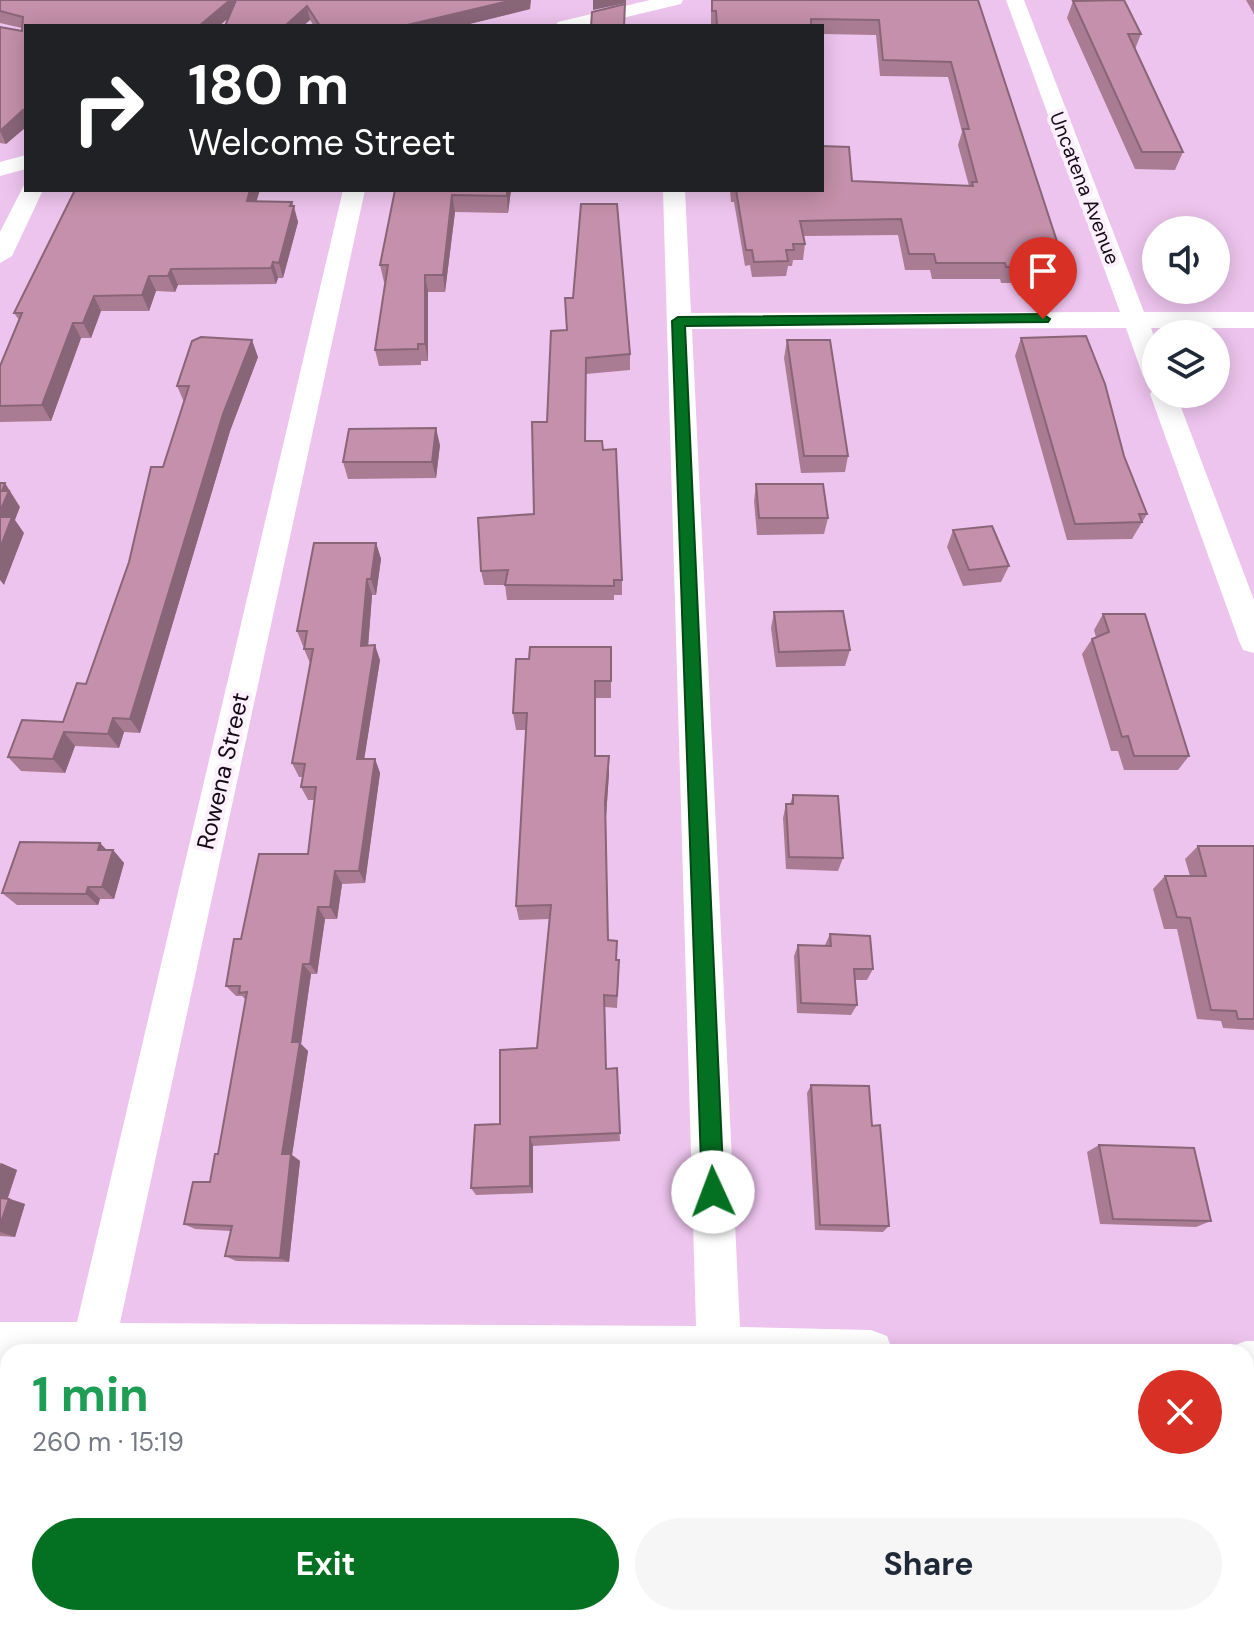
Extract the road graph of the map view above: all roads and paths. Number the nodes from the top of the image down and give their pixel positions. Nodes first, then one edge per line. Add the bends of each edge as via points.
1 (1015, 0) edge
2 (670, 1) edge
3 (573, 24) edge
4 (668, 24) edge
5 (24, 163) edge
6 (0, 169) edge
7 (31, 192) edge
8 (354, 192) edge
9 (674, 192) edge
10 (0, 256) edge
11 (1134, 318) junction
12 (1254, 320) edge
13 (678, 321) junction
14 (1142, 339) edge
15 (1168, 408) edge
16 (1254, 641) edge
17 (93, 1344) edge
18 (719, 1344) edge

1 - 11 street, Uncatena Avenue
2 - 3 street
2 - 4 street
5 - 6 street
7 - 10 street
8 - 17 street, Rowena Street
9 - 13 street
11 - 12 street
11 - 13 street
11 - 14 street, Uncatena Avenue
13 - 18 street
15 - 16 street

